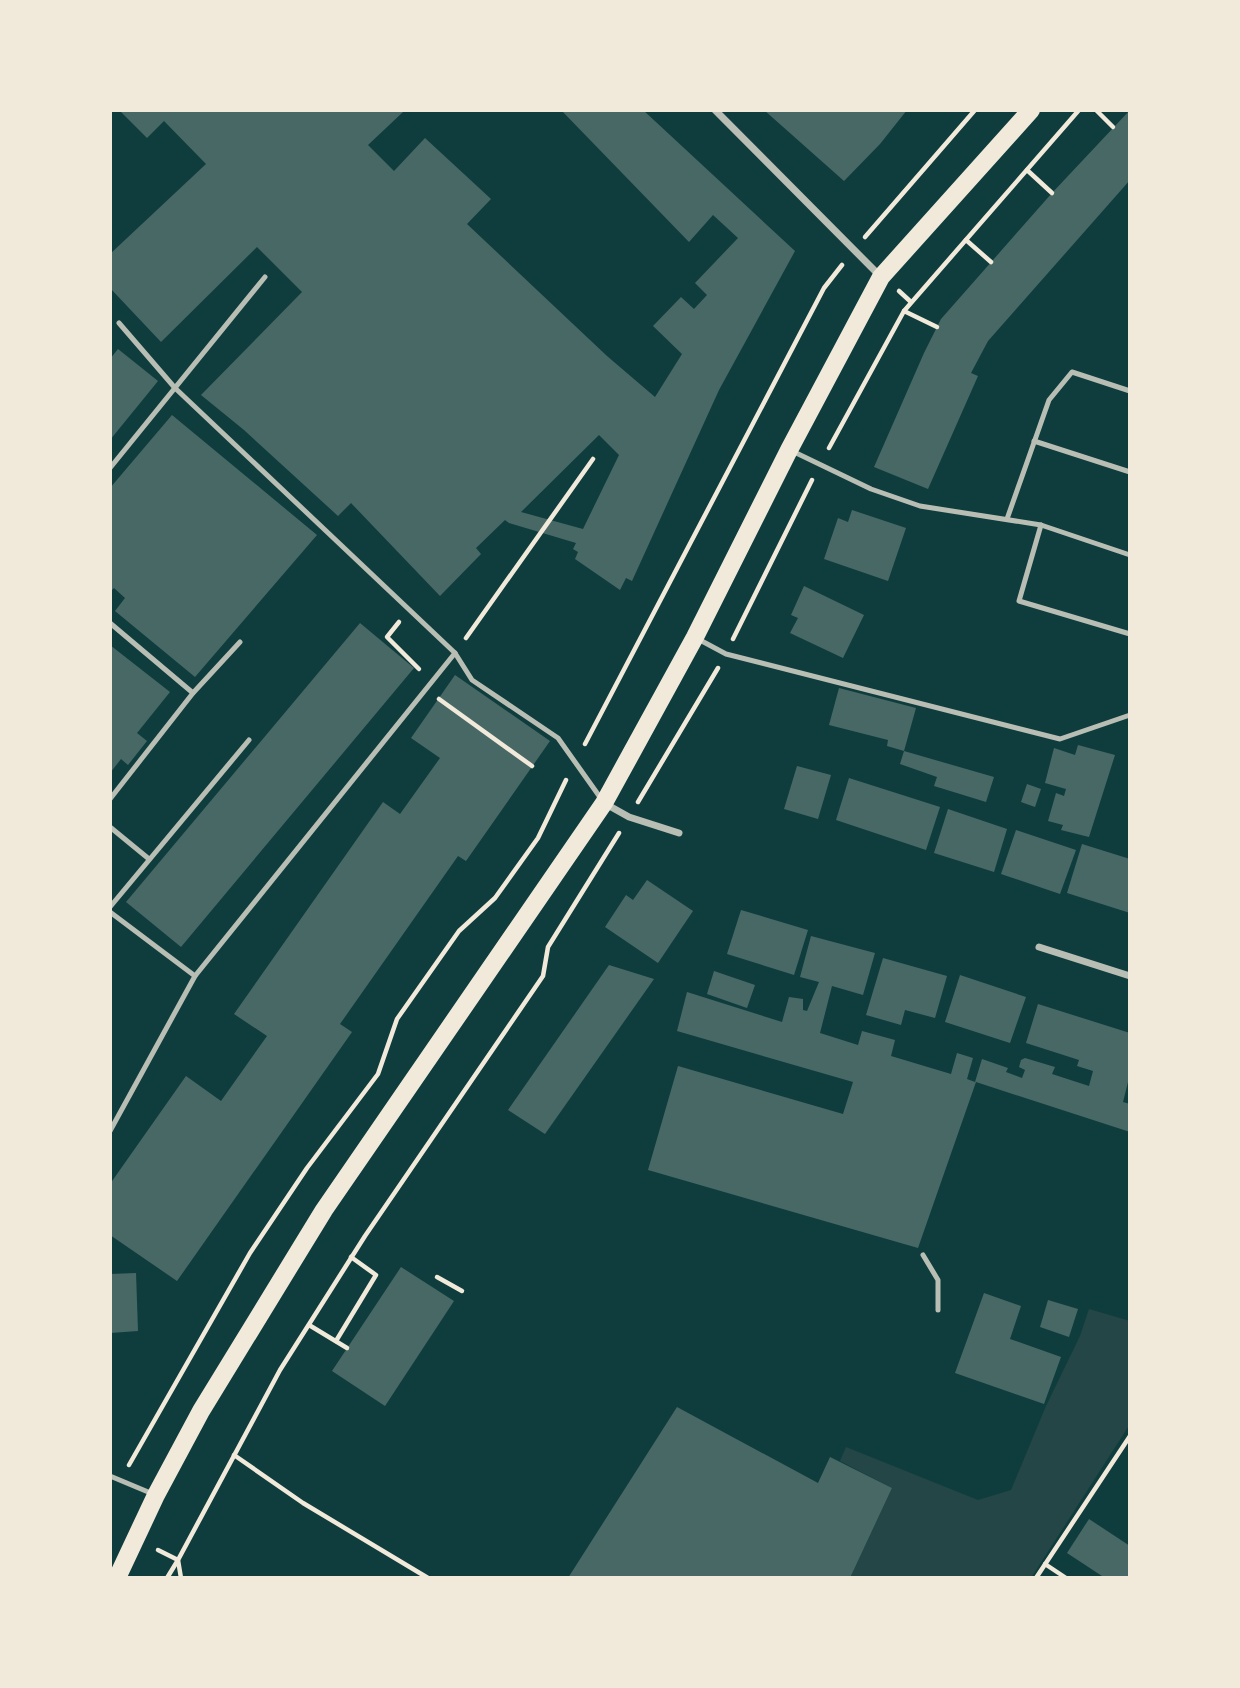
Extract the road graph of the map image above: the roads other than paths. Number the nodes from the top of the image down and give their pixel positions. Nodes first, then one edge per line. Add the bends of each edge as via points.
1 (715, 110) edge
2 (1023, 113) edge
3 (265, 277) dead end
4 (881, 277) junction
5 (119, 323) dead end
6 (174, 387) junction
7 (1130, 391) edge
8 (1034, 441) junction
9 (789, 450) junction
10 (110, 468) edge
11 (1130, 472) edge
12 (1007, 519) junction
13 (1041, 525) junction
14 (1130, 555) edge
15 (110, 623) edge
16 (1130, 634) edge
17 (695, 637) junction
18 (240, 642) dead end
19 (455, 653) junction
20 (192, 693) junction
21 (1130, 715) edge
22 (249, 740) dead end
23 (110, 799) edge
24 (604, 803) junction
25 (110, 827) edge
26 (679, 833) dead end
27 (149, 859) junction
28 (110, 907) edge
29 (110, 912) edge
30 (1039, 947) dead end
31 (195, 976) junction
32 (1130, 976) edge
33 (110, 1131) edge
34 (923, 1255) dead end
35 (938, 1310) dead end
36 (110, 1476) edge
37 (156, 1495) junction
38 (117, 1578) edge

1 - 4 street
2 - 4 main road
3 - 6 lane
4 - 9 main road
5 - 6 lane
6 - 10 lane
6 - 19 lane
7 - 8 lane via 1072,372 1049,400
8 - 11 lane
8 - 12 lane
9 - 12 lane via 871,489 920,506
9 - 17 main road
12 - 13 lane
13 - 14 lane
13 - 16 lane via 1019,601
15 - 20 lane
17 - 21 lane via 726,654 1060,739
17 - 24 main road
18 - 20 lane
19 - 24 lane via 471,680 558,738
19 - 31 lane
20 - 23 lane
22 - 27 lane
24 - 26 street via 629,817
24 - 37 main road via 324,1210 207,1401
25 - 27 lane
27 - 28 lane
29 - 31 lane
30 - 32 street
31 - 33 lane
34 - 35 lane via 938,1280
36 - 37 lane
37 - 38 main road

